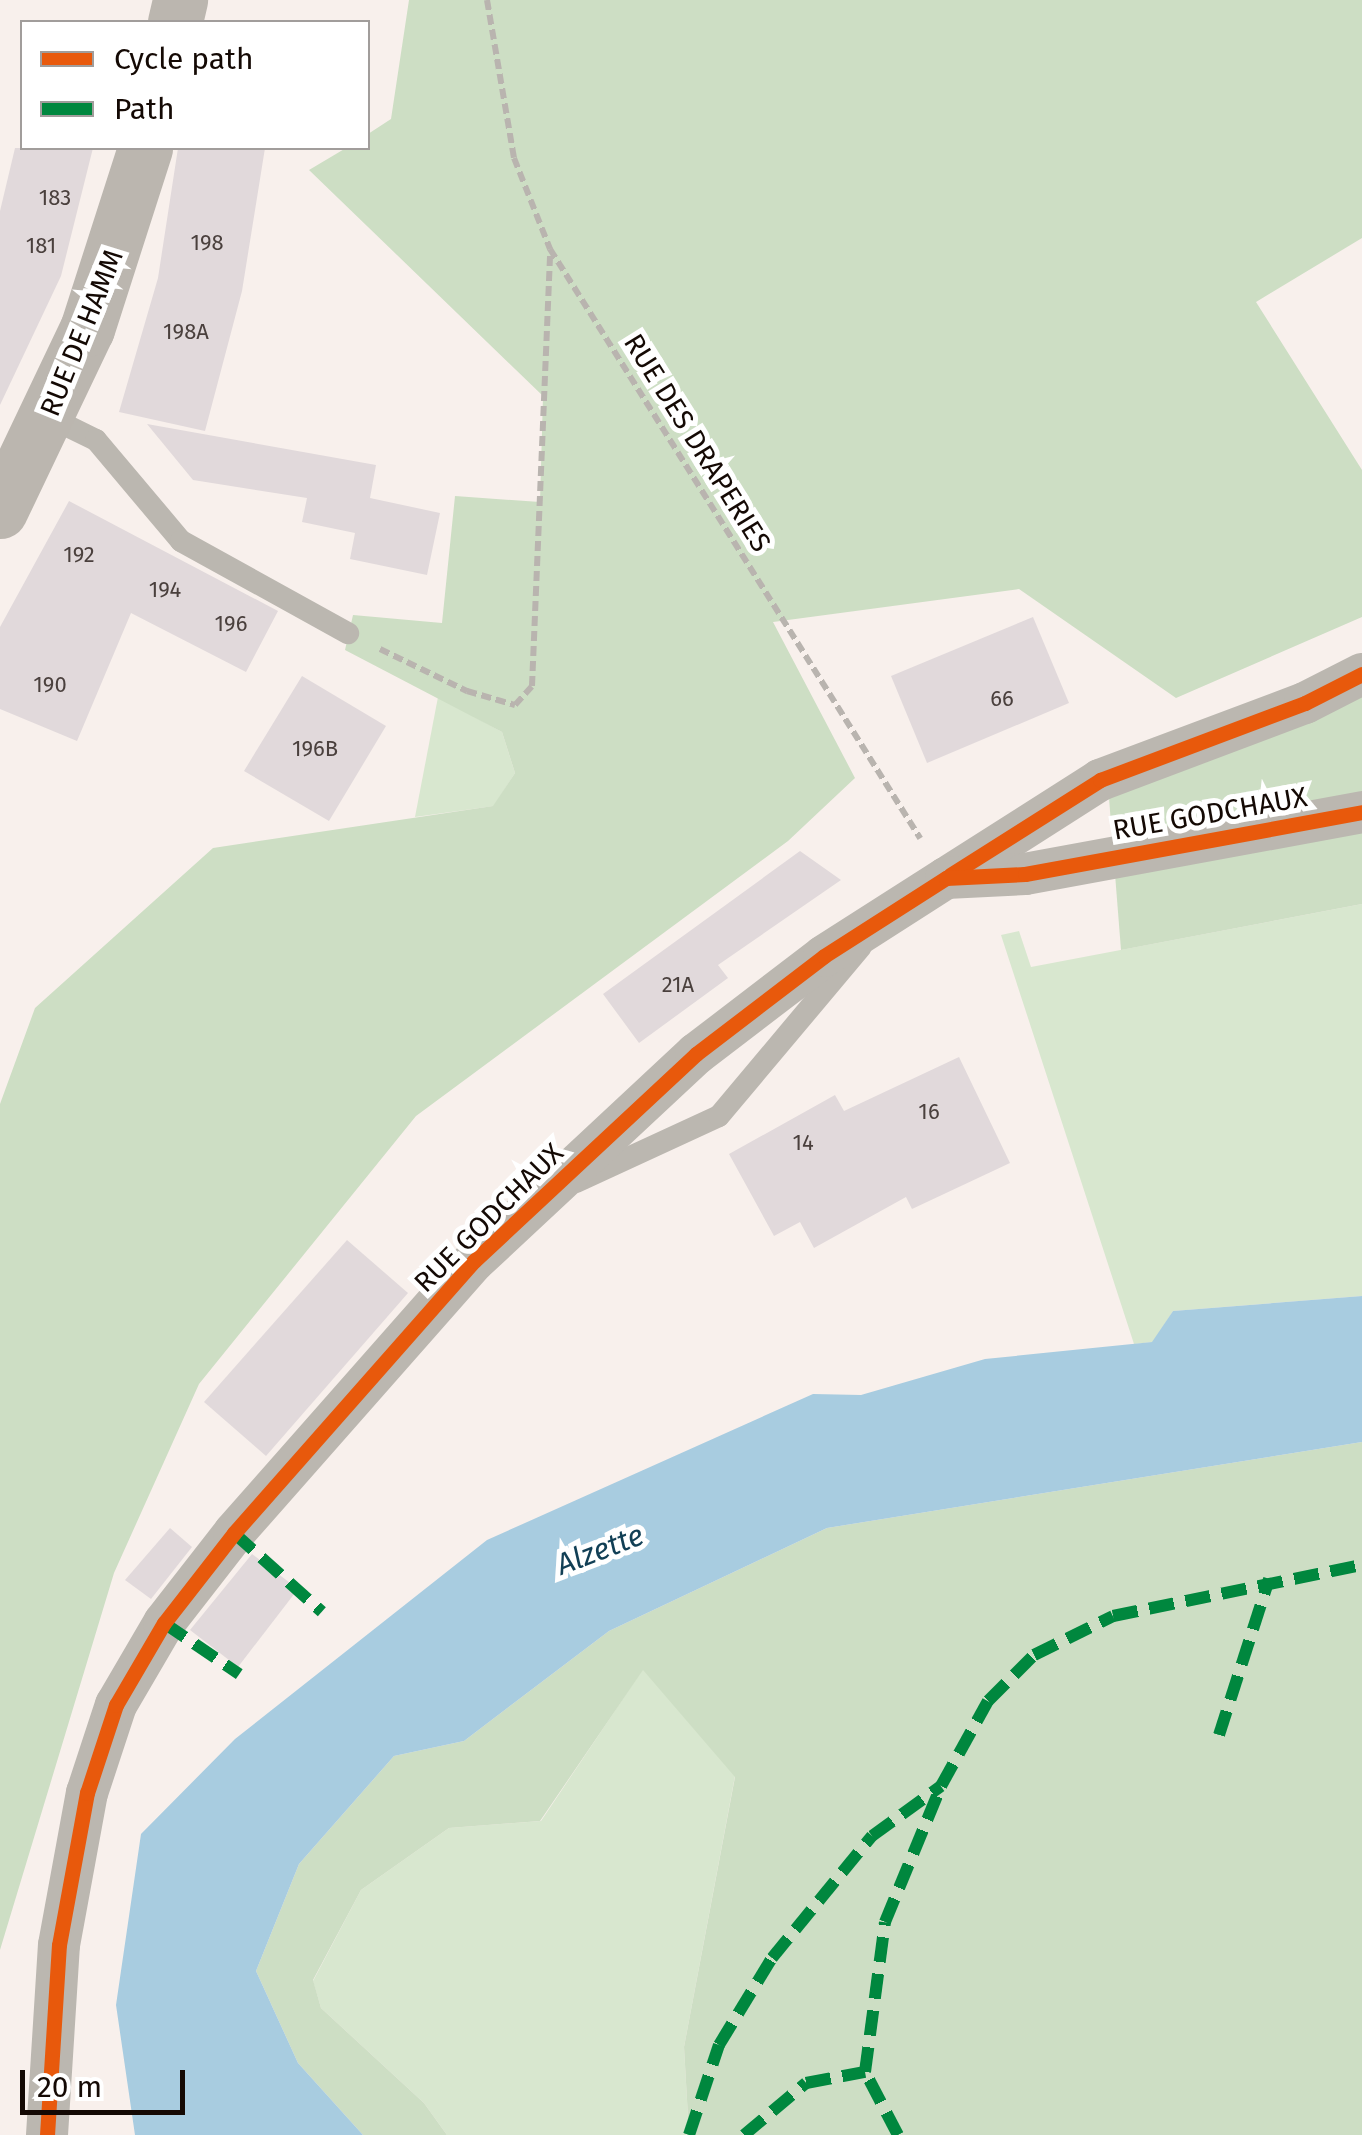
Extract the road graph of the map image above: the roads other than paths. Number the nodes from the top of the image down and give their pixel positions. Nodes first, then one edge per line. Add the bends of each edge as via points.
1 (143, 150) edge
2 (50, 417) junction
3 (0, 511) edge
4 (348, 633) road end
5 (1362, 674) edge
6 (1362, 812) edge
7 (946, 878) junction
8 (887, 915) junction
9 (541, 1199) junction
10 (47, 2135) edge

1 - 2 main road, RUE DE HAMM via 122,230
2 - 3 main road, RUE DE HAMM
2 - 4 lane via 96,440 180,541
5 - 7 street via 1304,703 1100,780
6 - 7 street, RUE GODCHAUX via 1025,874
7 - 8 street, RUE GODCHAUX
8 - 9 street, RUE GODCHAUX via 696,1054
8 - 9 lane via 719,1116
9 - 10 street, RUE GODCHAUX via 474,1262 286,1472 164,1623 116,1705 87,1794 58,1946

